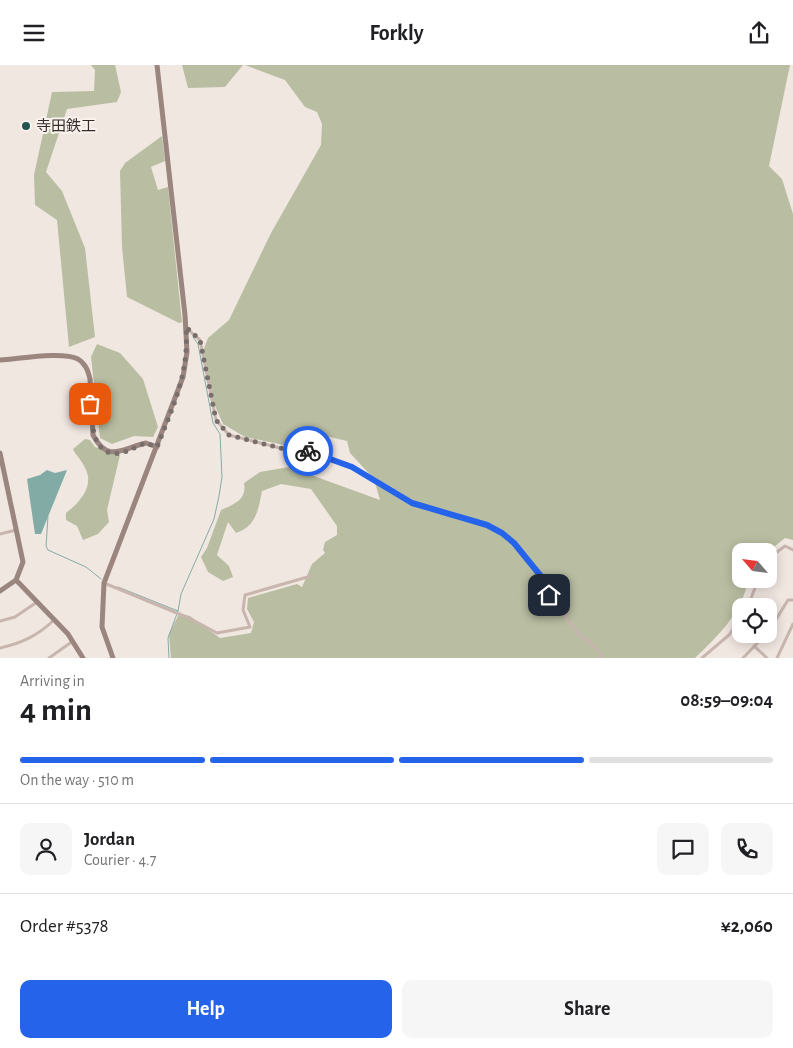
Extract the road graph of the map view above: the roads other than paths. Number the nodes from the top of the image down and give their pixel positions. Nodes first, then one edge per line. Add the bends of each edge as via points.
1 (157, 65) edge
2 (186, 327) junction
3 (0, 360) edge
4 (157, 447) junction
5 (0, 453) edge
6 (3, 477) edge
7 (18, 530) junction
8 (0, 534) edge
9 (793, 550) edge
10 (778, 551) edge
11 (311, 575) dead end
12 (16, 580) junction
13 (104, 583) junction
14 (0, 591) edge
15 (793, 600) edge
16 (37, 602) junction
17 (777, 618) edge
18 (0, 621) edge
19 (54, 621) junction
20 (793, 624) edge
21 (732, 631) edge
22 (73, 641) junction
23 (757, 643) edge
24 (754, 646) junction
25 (0, 648) edge
26 (49, 658) edge
27 (83, 658) edge
28 (113, 658) edge
29 (602, 658) edge
30 (702, 658) edge
31 (743, 658) edge
32 (767, 658) edge
33 (777, 658) edge

1 - 2 street
2 - 4 street via 184,377
2 - 29 street via 200,340 216,420 229,435 284,449 312,451 352,467 412,503 487,525 502,533 528,559 544,580 549,595
3 - 4 street via 65,356 80,360 90,379 93,435 97,443 107,451 120,453 146,443
4 - 13 street
5 - 6 street
6 - 7 street
7 - 8 street
7 - 12 street via 23,562
9 - 10 street via 785,546
11 - 13 street via 245,595 243,611 250,627 217,633 178,613
12 - 14 street
12 - 16 street
13 - 28 street via 102,627
15 - 17 street via 788,600
16 - 18 street via 14,617
16 - 19 street
19 - 22 street
19 - 25 street via 20,644
20 - 33 street
21 - 30 street
22 - 26 street
22 - 27 street
23 - 24 street
24 - 31 street
24 - 32 street

